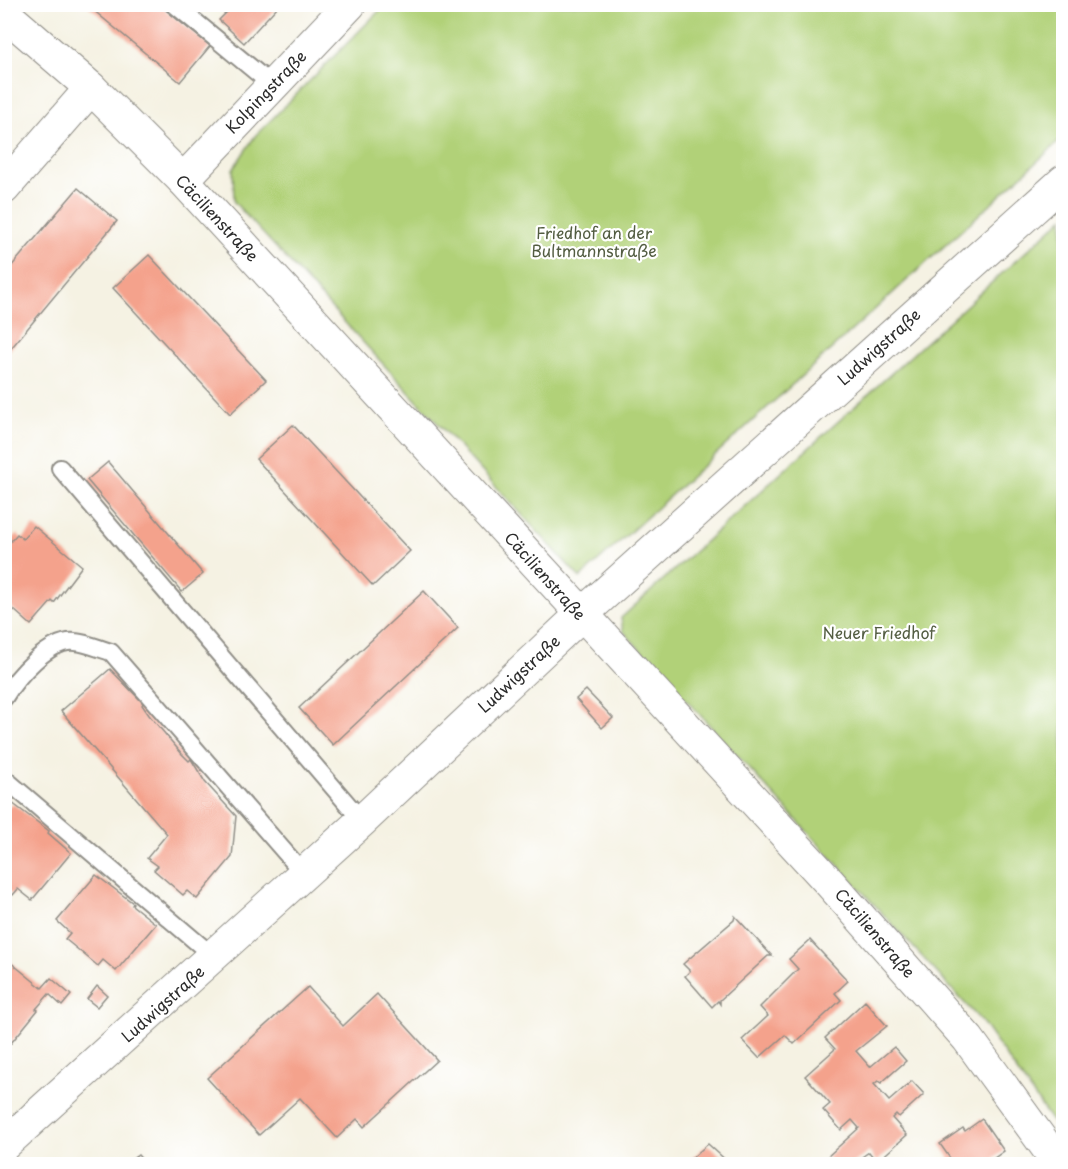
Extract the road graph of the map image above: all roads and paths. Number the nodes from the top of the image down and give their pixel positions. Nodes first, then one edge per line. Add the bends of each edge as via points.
1 (174, 4) edge
2 (350, 4) edge
3 (4, 13) edge
4 (272, 85) junction
5 (91, 88) junction
6 (183, 180) junction
7 (1064, 181) edge
8 (4, 188) edge
9 (60, 468) dead end
10 (581, 615) junction
11 (4, 698) edge
12 (4, 778) edge
13 (362, 821) junction
14 (304, 873) junction
15 (214, 957) junction
16 (4, 1145) edge
17 (1059, 1164) edge

1 - 4 lane
2 - 4 street, Kolpingstraße
3 - 5 street, Cäcilienstraße
4 - 6 street, Kolpingstraße
5 - 6 street, Cäcilienstraße
5 - 8 street
6 - 10 street, Cäcilienstraße
7 - 10 street, Ludwigstraße
9 - 13 lane
10 - 13 street, Ludwigstraße
10 - 17 street, Cäcilienstraße via 830,882 968,1039
11 - 14 lane via 15,680 46,652 73,641 111,652
12 - 15 lane
13 - 14 street, Ludwigstraße
14 - 15 street, Ludwigstraße
15 - 16 street, Ludwigstraße

